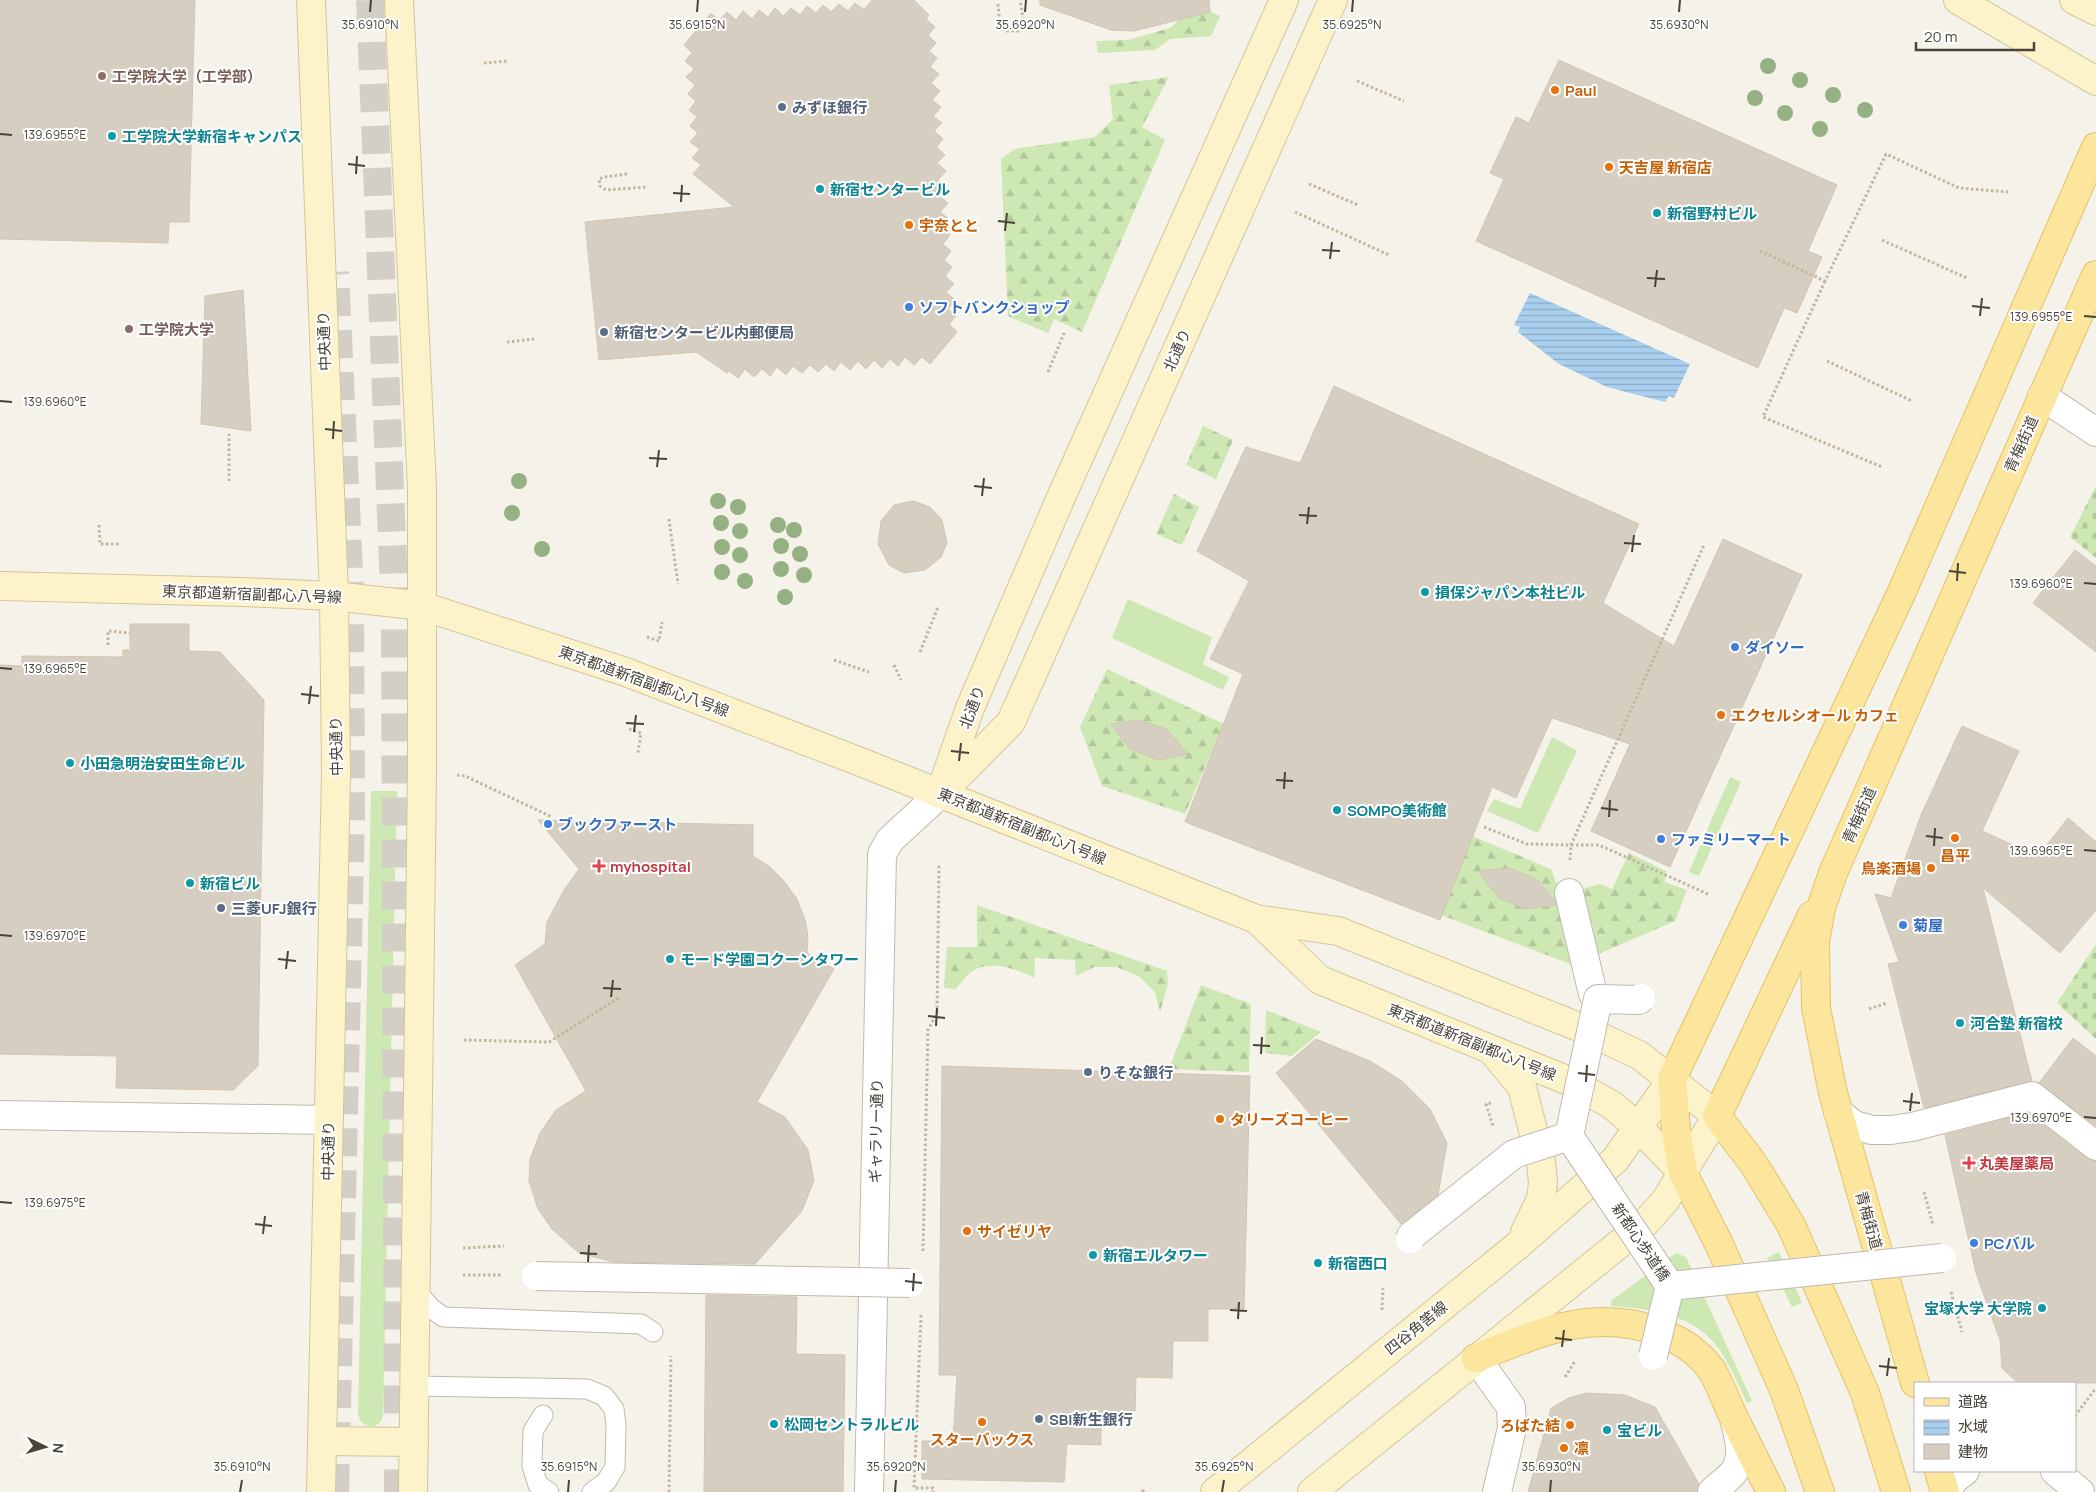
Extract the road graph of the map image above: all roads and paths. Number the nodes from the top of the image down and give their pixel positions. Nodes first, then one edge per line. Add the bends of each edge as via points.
1 (311, 0) edge
2 (399, 0) edge
3 (1020, 0) edge
4 (1284, 0) edge
5 (1333, 0) edge
6 (1958, 0) edge
7 (2074, 0) edge
8 (998, 4) dead end
9 (2096, 10) edge
10 (508, 61) dead end
11 (484, 64) dead end
12 (1357, 81) dead end
13 (2096, 81) edge
14 (1404, 101) dead end
15 (2096, 147) edge
16 (627, 174) dead end
17 (1309, 184) dead end
18 (647, 187) dead end
19 (2009, 192) dead end
20 (1358, 205) dead end
21 (1295, 212) dead end
22 (1882, 240) dead end
23 (1760, 252) dead end
24 (1389, 255) dead end
25 (2096, 275) edge
26 (1967, 278) dead end
27 (1825, 281) junction
28 (1065, 331) dead end
29 (534, 339) dead end
30 (507, 342) dead end
31 (1827, 361) dead end
32 (1048, 372) dead end
33 (2042, 396) junction
34 (1912, 401) dead end
35 (2096, 432) edge
36 (229, 434) dead end
37 (1882, 467) dead end
38 (229, 481) dead end
39 (669, 519) dead end
40 (99, 525) dead end
41 (121, 544) dead end
42 (1704, 545) dead end
43 (678, 584) dead end
44 (0, 586) edge
45 (334, 596) junction
46 (422, 606) junction
47 (938, 607) dead end
48 (662, 622) dead end
49 (130, 633) dead end
50 (647, 637) dead end
51 (108, 645) dead end
52 (920, 652) dead end
53 (834, 660) dead end
54 (894, 665) dead end
55 (869, 672) dead end
56 (901, 680) dead end
57 (629, 729) dead end
58 (638, 752) dead end
59 (449, 774) dead end
60 (940, 794) junction
61 (552, 817) dead end
62 (1484, 827) dead end
63 (1571, 845) junction
64 (939, 865) dead end
65 (1833, 873) junction
66 (1569, 893) joint
67 (1710, 895) dead end
68 (1256, 919) junction
69 (620, 997) dead end
70 (1641, 998) dead end
71 (1598, 999) junction
72 (1887, 1003) dead end
73 (1869, 1009) dead end
74 (937, 1013) dead end
75 (464, 1040) dead end
76 (1492, 1050) junction
77 (1672, 1079) junction
78 (1838, 1112) junction
79 (0, 1115) edge
80 (1717, 1116) junction
81 (329, 1120) junction
82 (1639, 1128) junction
83 (1568, 1136) junction
84 (2096, 1146) edge
85 (1683, 1173) junction
86 (1410, 1239) dead end
87 (504, 1246) dead end
88 (1517, 1246) junction
89 (463, 1248) dead end
90 (1942, 1258) joint
91 (536, 1276) dead end
92 (910, 1283) dead end
93 (1670, 1286) junction
94 (1383, 1288) dead end
95 (416, 1291) junction
96 (1382, 1313) dead end
97 (653, 1332) dead end
98 (1962, 1332) dead end
99 (1653, 1356) dead end
100 (1578, 1357) dead end
101 (1476, 1358) junction
102 (1565, 1377) dead end
103 (1915, 1382) edge
104 (415, 1386) junction
105 (2096, 1388) edge
106 (1732, 1413) junction
107 (543, 1415) dead end
108 (2076, 1415) edge
109 (322, 1441) junction
110 (414, 1442) junction
111 (1939, 1472) edge
112 (1963, 1472) edge
113 (2056, 1472) edge
114 (321, 1492) edge
115 (413, 1492) edge
116 (549, 1492) edge
117 (592, 1492) edge
118 (869, 1492) edge
119 (1215, 1492) edge
120 (1312, 1492) edge
121 (1497, 1492) edge
122 (1712, 1492) edge
123 (1771, 1492) edge
124 (1820, 1492) edge
125 (1896, 1492) edge
126 (1946, 1492) edge
127 (2080, 1492) edge

1 - 45 main road, 中央通り
2 - 46 main road via 422,488
3 - 8 path via 1024,24 1018,31 1005,31 1000,24
4 - 60 main road, 北通り via 1062,495 970,708
5 - 60 main road, 北通り via 1011,722
6 - 13 main road
7 - 9 main road
10 - 11 path
12 - 14 path
15 - 77 main road via 1900,596
16 - 18 path via 599,179 600,186 606,190
17 - 20 path
19 - 27 path via 1959,188 1886,154
21 - 24 path
22 - 26 path
23 - 27 path
25 - 33 main road, 青梅街道
27 - 37 path via 1763,417
28 - 32 path
29 - 30 path
31 - 34 path
33 - 35 street
33 - 65 main road, 青梅街道
36 - 38 path
39 - 43 path
40 - 41 path via 100,544
42 - 63 path
44 - 45 main road, 東京都道新宿副都心八号線
45 - 46 main road, 東京都道新宿副都心八号線
45 - 81 main road, 中央通り via 336,772
46 - 60 main road, 東京都道新宿副都心八号線 via 623,671
46 - 95 main road
47 - 52 path
48 - 50 path via 659,641
49 - 51 path via 108,632
53 - 55 path
54 - 56 path
57 - 58 path via 641,733
59 - 61 path via 465,776
60 - 68 main road, 東京都道新宿副都心八号線
60 - 118 street, ギャラリー通り via 890,840 882,854
62 - 63 path via 1527,844
63 - 66 path
63 - 67 path via 1599,845
64 - 74 path
65 - 78 main road, 青梅街道 via 1821,908 1814,974 1822,1046
65 - 80 main road
66 - 71 street via 1593,994
68 - 76 main road, 東京都道新宿副都心八号線 via 1320,980
68 - 77 main road, 東京都道新宿副都心八号線 via 1338,931 1579,1027 1639,1055
69 - 75 path via 549,1042
70 - 71 street, bridge
71 - 83 street, bridge
72 - 73 path
76 - 82 main road, 東京都道新宿副都心八号線 via 1569,1081 1612,1105
76 - 88 main road via 1522,1087 1541,1162 1542,1198
77 - 80 main road, 東京都道新宿副都心八号線
77 - 82 main road, 四谷角筈線
77 - 85 main road
78 - 84 street via 1854,1125 1872,1130 1891,1130 2032,1096
78 - 103 main road, 青梅街道
79 - 81 street
80 - 85 main road
80 - 125 main road via 1753,1163 1790,1225 1865,1394
81 - 109 main road, 中央通り
82 - 85 main road, 東京都道新宿副都心八号線
82 - 88 main road, 四谷角筈線 via 1615,1160
83 - 86 street, bridge via 1514,1154
83 - 93 street, 新都心歩道橋, bridge
85 - 101 main road via 1665,1201 1644,1224
85 - 124 main road via 1720,1244 1784,1390
87 - 89 path
88 - 119 main road, 四谷角筈線
90 - 93 street, 新都心歩道橋, bridge
90 - 98 path
91 - 92 street, bridge
93 - 99 street, bridge
94 - 96 path
95 - 97 lane via 443,1317 641,1324
95 - 104 main road
100 - 102 path
101 - 106 main road via 1536,1334 1587,1322 1640,1325 1675,1338 1694,1351 1712,1372
101 - 120 main road
101 - 121 street via 1511,1407 1512,1428
104 - 110 main road
104 - 117 lane via 587,1388 604,1396 614,1410 615,1467 606,1482
105 - 108 path
106 - 122 street via 1741,1444 1739,1460 1734,1472
106 - 123 main road
107 - 116 lane via 532,1431 532,1466 538,1485
109 - 110 main road
109 - 114 main road, 中央通り
110 - 115 main road
111 - 126 main road
112 - 126 street
113 - 127 street

